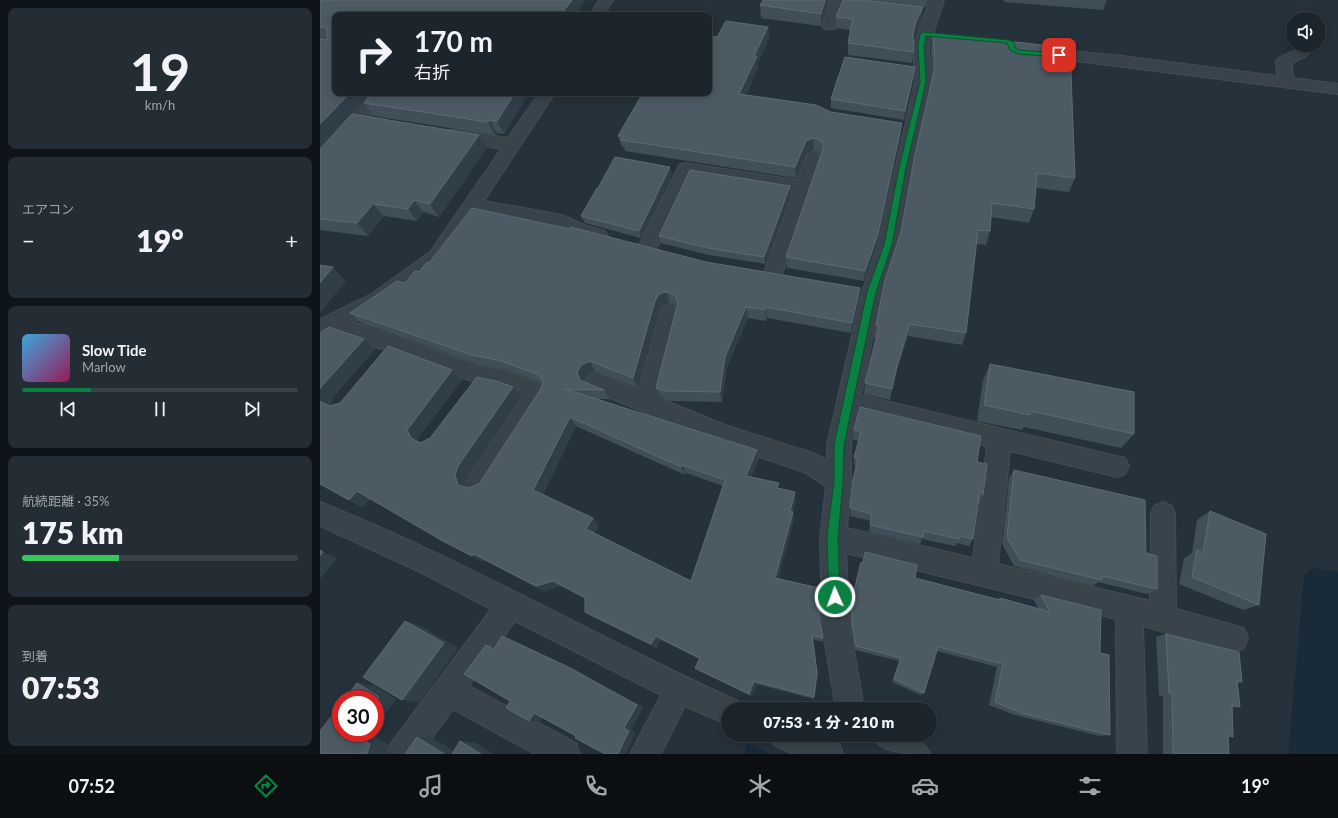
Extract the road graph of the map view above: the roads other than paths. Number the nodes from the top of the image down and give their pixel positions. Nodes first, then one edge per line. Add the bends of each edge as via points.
1 (606, 0) edge
2 (811, 0) edge
3 (838, 3) junction
4 (885, 9) edge
5 (928, 9) edge
6 (599, 12) edge
7 (829, 26) dead end
8 (1027, 52) edge
9 (1301, 53) dead end
10 (1285, 81) junction
11 (1338, 89) edge
12 (379, 96) edge
13 (545, 96) edge
14 (396, 126) edge
15 (434, 132) edge
16 (512, 145) junction
17 (814, 157) dead end
18 (804, 188) junction
19 (471, 205) junction
20 (773, 275) edge
21 (670, 312) dead end
22 (325, 327) edge
23 (394, 344) junction
24 (379, 362) edge
25 (480, 375) junction
26 (596, 382) dead end
27 (467, 392) edge
28 (646, 402) junction
29 (848, 404) junction
30 (1000, 438) junction
31 (1117, 466) dead end
32 (838, 482) junction
33 (478, 483) edge
34 (320, 514) edge
35 (1164, 514) dead end
36 (833, 537) junction
37 (984, 574) junction
38 (511, 604) junction
39 (1129, 609) junction
40 (1163, 619) junction
41 (1234, 638) dead end
42 (679, 689) junction
43 (449, 691) junction
44 (849, 702) edge
45 (721, 707) edge
46 (800, 742) edge
47 (896, 742) edge
48 (402, 754) edge
49 (565, 754) edge
50 (645, 754) edge
51 (828, 754) edge
52 (915, 754) edge
53 (1132, 754) edge

1 - 6 street
2 - 3 street
3 - 4 street
3 - 7 street
5 - 29 street via 931,35 921,46 915,70 923,82 905,128 888,245 864,291
8 - 10 street
9 - 10 street via 1284,61
10 - 11 street
12 - 14 street via 352,126
13 - 16 street
15 - 16 street
16 - 19 street
17 - 18 street
18 - 19 street via 678,168 640,247 582,232 562,222
18 - 20 street
19 - 22 street via 437,256 377,301
21 - 28 street
22 - 23 street
23 - 24 street
23 - 25 street
25 - 27 street
25 - 33 street via 506,380 538,392
26 - 28 street
28 - 32 street via 725,435 813,464
29 - 30 street
29 - 32 street via 839,445
30 - 31 street
30 - 37 street
32 - 36 street
34 - 38 street via 429,563
35 - 40 street
36 - 37 street
36 - 44 street via 836,627
37 - 39 street
38 - 42 street
38 - 43 street
39 - 40 street
39 - 53 street
40 - 41 street
42 - 45 street
42 - 50 street
43 - 48 street
43 - 49 street
46 - 51 street
47 - 52 street

